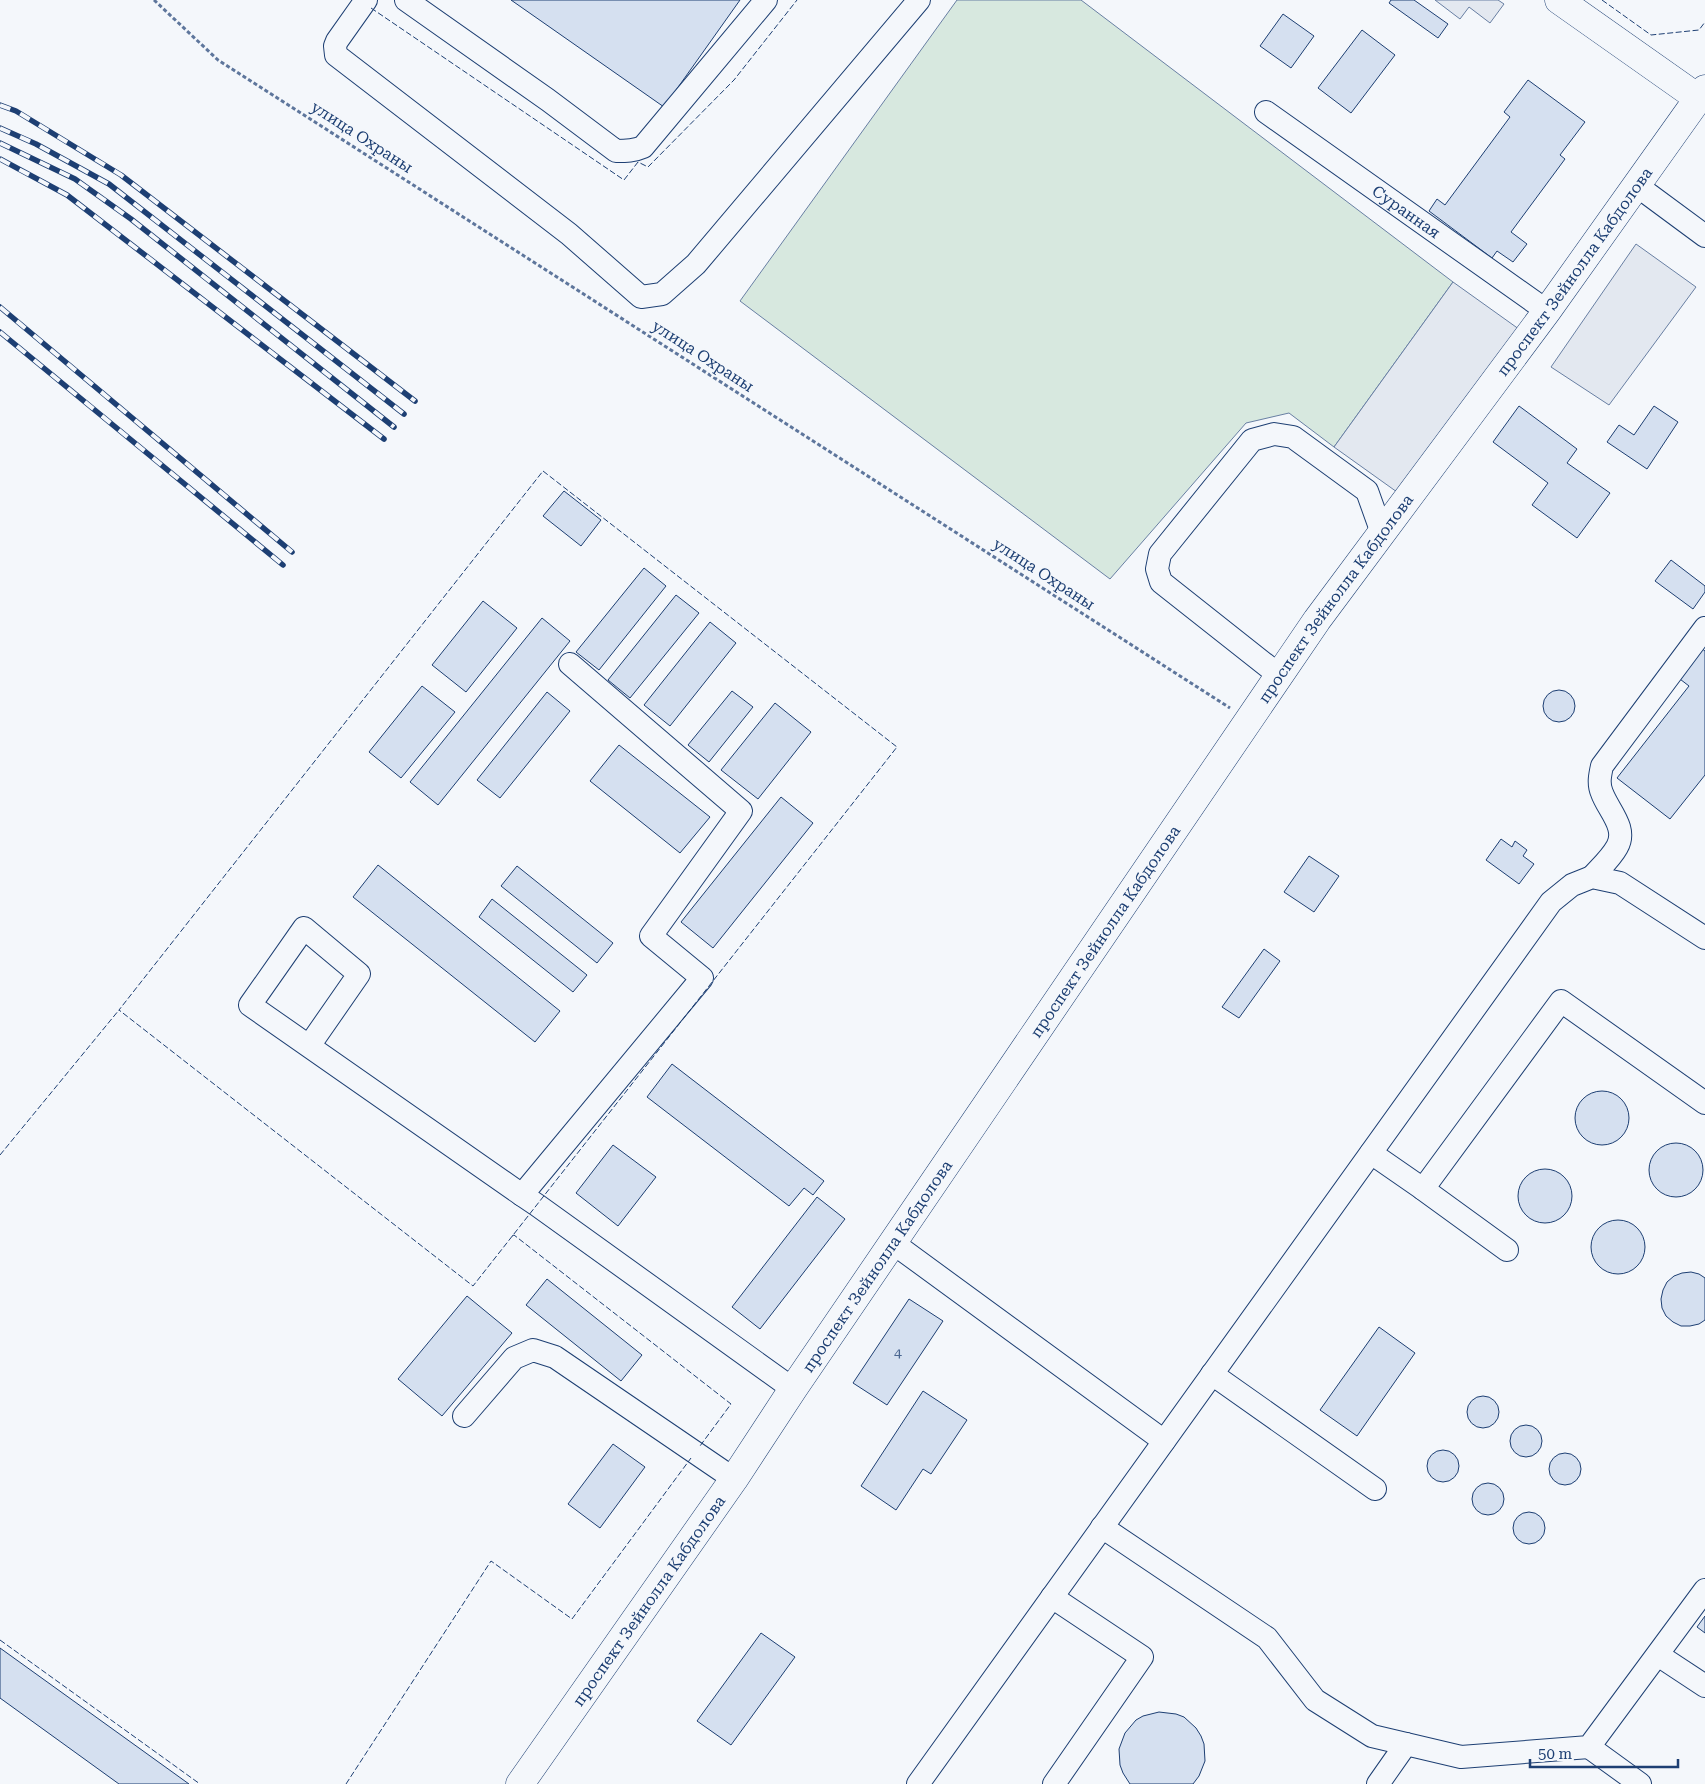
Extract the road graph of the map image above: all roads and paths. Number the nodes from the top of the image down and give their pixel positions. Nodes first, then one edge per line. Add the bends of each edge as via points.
1 (154, 0) edge
2 (366, 0) edge
3 (406, 0) edge
4 (766, 0) edge
5 (919, 0) edge
6 (1558, 0) edge
7 (1702, 94) edge
8 (1266, 112) dead end
9 (1636, 185) junction
10 (1705, 236) edge
11 (1547, 311) junction
12 (1382, 533) junction
13 (1705, 628) edge
14 (570, 664) dead end
15 (1280, 676) junction
16 (1249, 720) junction
17 (1592, 877) junction
18 (1705, 938) edge
19 (310, 1046) junction
20 (1705, 1103) edge
21 (1371, 1153) junction
22 (1423, 1189) junction
23 (522, 1195) junction
24 (893, 1243) junction
25 (1507, 1250) dead end
26 (1212, 1374) junction
27 (793, 1389) junction
28 (464, 1416) dead end
29 (1164, 1441) junction
30 (734, 1479) junction
31 (1375, 1489) dead end
32 (1102, 1527) junction
33 (1705, 1590) edge
34 (1052, 1597) junction
35 (1658, 1655) junction
36 (1705, 1686) edge
37 (1406, 1744) junction
38 (1589, 1747) junction
39 (520, 1784) edge
40 (918, 1784) edge
41 (1054, 1784) edge
42 (1378, 1784) edge
43 (1640, 1784) edge

1 - 16 path, улица Охраны via 218,60
2 - 5 street via 337,41 336,55 569,234 640,297 662,294 696,264
3 - 4 street via 616,151 643,147
6 - 7 main road
7 - 9 main road, проспект Зейнолла Кабдолова
8 - 11 street, Суранная
9 - 10 street
9 - 11 main road, проспект Зейнолла Кабдолова
11 - 12 main road, проспект Зейнолла Кабдолова
12 - 15 main road, проспект Зейнолла Кабдолова
12 - 15 street via 1367,491 1293,437 1274,434 1252,440 1160,554 1157,569 1161,582
13 - 17 street via 1602,766 1599,780 1602,793 1618,822 1620,838 1617,847
14 - 23 street via 741,811 651,936 702,978
15 - 16 main road, проспект Зейнолла Кабдолова
16 - 24 main road, проспект Зейнолла Кабдолова
17 - 18 street via 1620,883
17 - 21 street via 1572,885 1551,902
19 - 19 street via 250,1005 304,928 358,974
19 - 23 street
20 - 22 street via 1561,1001
21 - 22 street
21 - 26 street
22 - 25 street
23 - 27 street
24 - 27 main road, проспект Зейнолла Кабдолова
24 - 29 street
26 - 29 street
26 - 31 street
27 - 30 main road, проспект Зейнолла Кабдолова
28 - 30 street via 514,1358 533,1350 555,1357
29 - 32 street
30 - 39 main road, проспект Зейнолла Кабдолова
32 - 34 street
32 - 37 street via 1267,1638 1315,1700 1372,1736
33 - 35 street
34 - 40 street
34 - 41 street via 1142,1657
35 - 36 street
35 - 38 street
37 - 38 street via 1461,1757
37 - 42 street
38 - 43 street

